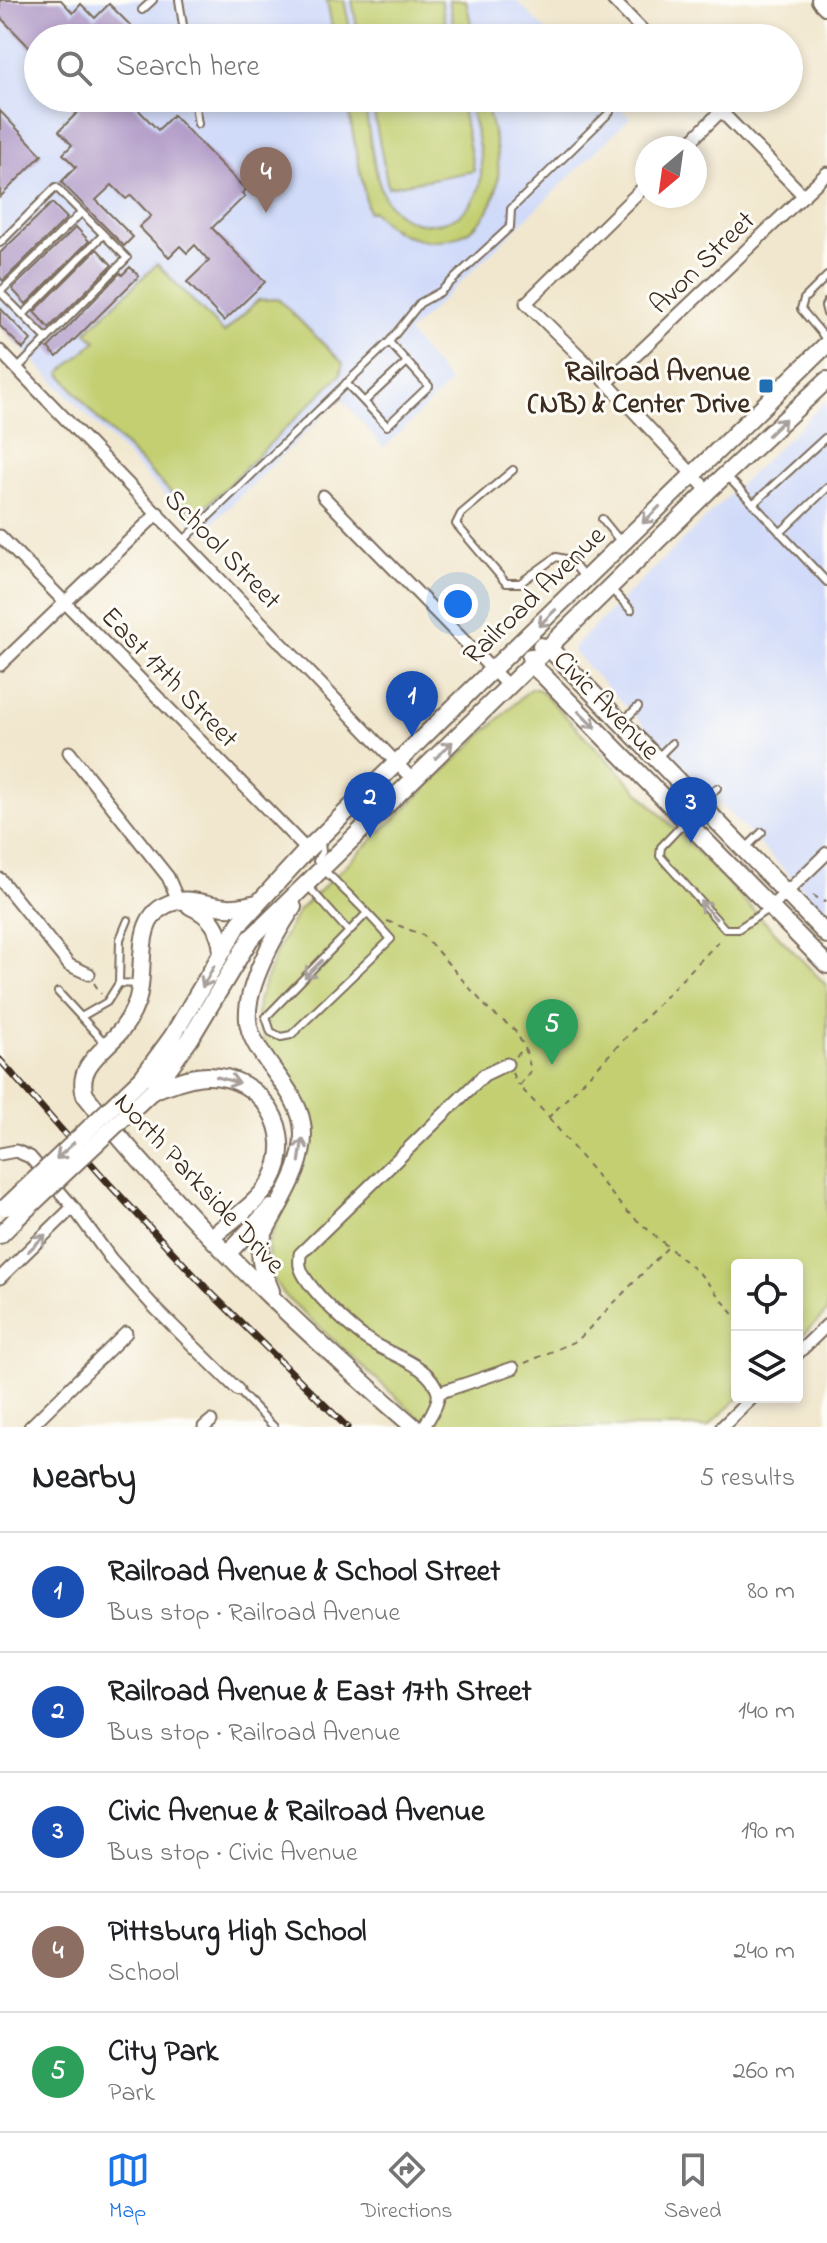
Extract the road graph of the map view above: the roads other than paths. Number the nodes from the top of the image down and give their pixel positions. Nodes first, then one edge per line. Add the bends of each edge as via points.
1 (153, 0) edge
2 (179, 0) edge
3 (613, 0) edge
4 (821, 0) edge
5 (827, 6) edge
6 (142, 10) dead end
7 (183, 24) edge
8 (636, 24) edge
9 (196, 112) edge
10 (610, 112) dead end
11 (720, 112) edge
12 (722, 112) edge
13 (198, 124) dead end
14 (696, 136) edge
15 (827, 173) edge
16 (635, 196) edge
17 (804, 196) junction
18 (81, 213) junction
19 (103, 235) junction
20 (0, 243) edge
21 (827, 276) edge
22 (0, 292) edge
23 (827, 302) edge
24 (827, 314) edge
25 (23, 315) junction
26 (47, 339) junction
27 (389, 342) junction
28 (827, 342) edge
29 (0, 351) edge
30 (407, 362) junction
31 (17, 369) junction
32 (827, 380) edge
33 (346, 383) junction
34 (607, 383) junction
35 (364, 402) junction
36 (827, 440) edge
37 (513, 470) dead end
38 (693, 474) junction
39 (726, 475) junction
40 (827, 488) edge
41 (708, 491) junction
42 (323, 496) dead end
43 (753, 504) junction
44 (158, 513) junction
45 (602, 519) dead end
46 (780, 533) junction
47 (0, 536) edge
48 (184, 540) junction
49 (623, 544) junction
50 (586, 579) junction
51 (827, 582) edge
52 (610, 588) junction
53 (65, 602) junction
54 (631, 610) dead end
55 (524, 640) junction
56 (550, 649) junction
57 (0, 665) edge
58 (532, 665) junction
59 (493, 669) junction
60 (509, 687) junction
61 (638, 707) dead end
62 (621, 723) junction
63 (672, 743) dead end
64 (69, 752) dead end
65 (656, 759) junction
66 (397, 763) junction
67 (413, 780) junction
68 (717, 788) dead end
69 (701, 805) junction
70 (685, 820) junction
71 (762, 832) dead end
72 (313, 844) junction
73 (744, 850) junction
74 (827, 853) edge
75 (315, 876) junction
76 (0, 879) edge
77 (786, 893) junction
78 (178, 900) junction
79 (257, 903) junction
80 (771, 907) junction
81 (367, 913) junction
82 (128, 920) dead end
83 (349, 932) junction
84 (827, 935) edge
85 (222, 952) junction
86 (827, 965) edge
87 (89, 974) dead end
88 (119, 983) junction
89 (140, 984) junction
90 (58, 992) dead end
91 (81, 1017) junction
92 (107, 1045) junction
93 (507, 1064) dead end
94 (147, 1084) junction
95 (0, 1154) edge
96 (281, 1198) junction
97 (73, 1207) junction
98 (7, 1212) edge
99 (0, 1235) edge
100 (212, 1237) junction
101 (228, 1253) junction
102 (0, 1278) edge
103 (275, 1300) junction
104 (827, 1325) edge
105 (126, 1333) dead end
106 (803, 1348) edge
107 (513, 1368) road end
108 (238, 1390) joint
109 (438, 1393) junction
110 (747, 1403) edge
111 (30, 1427) edge
112 (274, 1427) edge
113 (414, 1427) edge
114 (424, 1427) edge
115 (722, 1427) edge

1 - 6 lane
2 - 7 lane
3 - 8 street
4 - 5 main road
9 - 13 lane
10 - 27 lane via 511,209 510,227 440,292 420,303
11 - 14 street
12 - 17 street
15 - 17 street, Avon Street
16 - 34 street via 526,303
17 - 34 street, Avon Street
18 - 19 lane
18 - 20 lane via 56,187
18 - 22 lane
19 - 25 lane
19 - 26 lane via 127,258
21 - 28 lane via 801,309
22 - 25 lane
23 - 24 lane
25 - 26 lane
26 - 31 lane
27 - 30 lane
27 - 33 lane
28 - 38 main road, Railroad Avenue
29 - 31 street, School Street
30 - 35 lane
30 - 35 lane via 429,386 387,426
31 - 44 street, School Street
39 -> 32 main road, Railroad Avenue
33 - 35 lane
33 - 48 lane
34 - 38 street
36 - 43 lane
37 - 50 lane via 456,524 506,583 520,583 556,557 570,560
38 - 41 street
38 -> 49 main road, Railroad Avenue
39 - 41 main road, Railroad Avenue
39 - 43 lane
40 - 46 lane
41 - 52 main road, Railroad Avenue
42 - 59 street
43 - 46 lane
44 - 48 street, School Street
44 - 53 street
45 - 49 lane
46 - 51 lane
47 - 53 street, East 17th Street
48 - 66 street, School Street
49 - 50 main road, Railroad Avenue
50 -> 55 main road, Railroad Avenue
52 - 54 lane
52 - 56 main road, Railroad Avenue
53 - 57 street
53 - 72 street, East 17th Street
55 - 56 main road, Civic Avenue
55 - 58 main road, Civic Avenue
55 - 59 main road, Railroad Avenue
56 - 58 main road, Railroad Avenue
56 - 62 main road, Civic Avenue
58 - 60 main road, Railroad Avenue
58 -> 70 main road, Civic Avenue
59 - 60 street
59 - 66 main road, Railroad Avenue
67 -> 60 main road, Railroad Avenue
61 - 62 lane
62 - 65 main road, Civic Avenue
63 - 65 lane
64 - 78 street via 168,877
65 - 69 main road, Civic Avenue
66 - 67 street, School Street
66 - 72 main road, Railroad Avenue
67 - 75 main road, Railroad Avenue
68 - 69 lane
69 - 70 lane
69 - 73 main road, Civic Avenue
70 - 80 main road, Civic Avenue
80 -> 70 lane via 738,929 725,929 660,856 661,847
71 - 73 lane
72 - 75 lane via 322,847
72 - 79 main road, Railroad Avenue
73 - 77 main road, Civic Avenue
74 - 77 street
75 - 81 lane
75 - 83 lane
75 - 94 main road, Railroad Avenue via 250,939 190,1039
96 -> 75 main road via 298,1167 302,1124 297,1107 253,1038 249,1003 275,935
76 - 87 street via 69,965
77 - 80 street
77 - 84 main road, Civic Avenue
78 - 79 main road via 232,907
78 - 85 main road via 211,919
78 - 89 main road, North Parkside Drive via 151,917 145,930
79 - 85 main road, Railroad Avenue
80 - 86 main road, Civic Avenue
81 - 83 lane
83 -> 81 lane via 266,1017 271,1032 291,1035 391,939
82 - 88 lane via 120,939
85 -> 94 main road, Railroad Avenue
88 - 89 lane
88 - 91 lane via 107,1002
89 - 92 main road, North Parkside Drive via 132,1013
90 - 91 lane
91 - 92 lane
92 - 100 main road, North Parkside Drive via 89,1063 85,1095
93 - 109 street via 484,1075 300,1254 304,1275 332,1307 370,1342 428,1376
94 - 98 main road, Railroad Avenue, bridge
94 -> 100 main road via 226,1078 250,1088 277,1121 281,1146 270,1181
95 - 97 street via 16,1151 30,1157
96 - 101 main road
96 - 103 main road via 259,1249 259,1263
102 -> 97 street
97 - 108 street via 156,1309
98 - 99 main road, Railroad Avenue
100 - 101 main road, North Parkside Drive
101 - 103 main road, North Parkside Drive
103 - 113 main road, North Parkside Drive
104 - 106 street
105 - 111 street
107 - 109 street
108 - 112 lane
109 - 114 street
110 - 115 street

